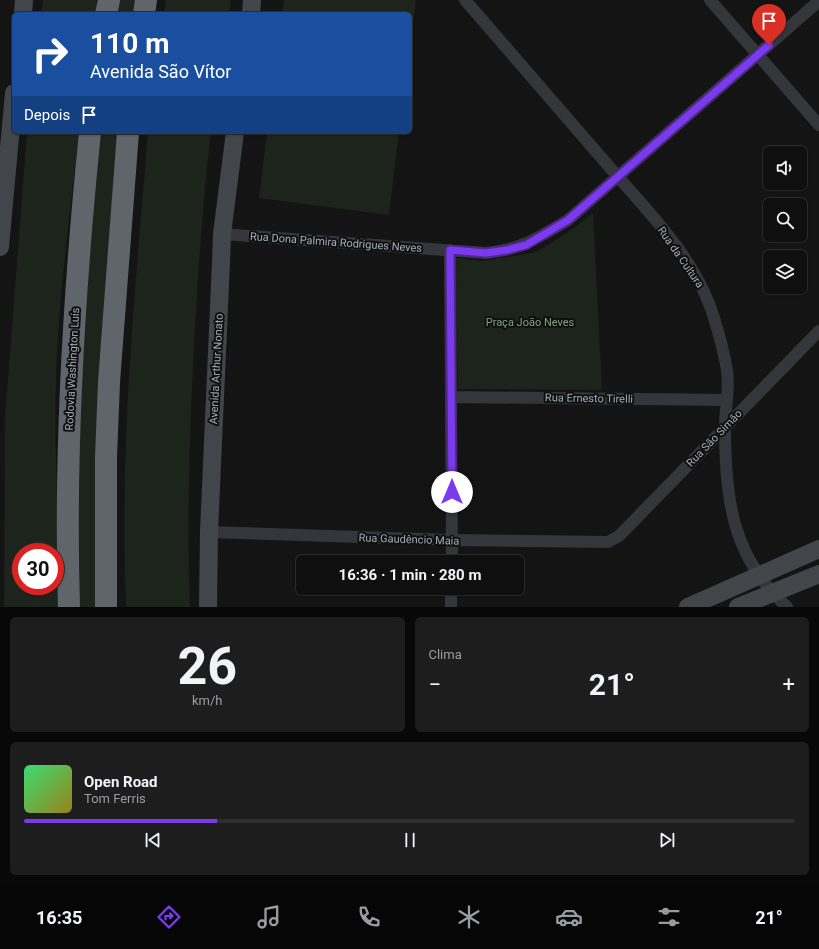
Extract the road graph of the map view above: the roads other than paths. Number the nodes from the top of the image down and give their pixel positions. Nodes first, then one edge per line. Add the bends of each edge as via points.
1 (24, 0) edge
2 (109, 0) edge
3 (146, 0) edge
4 (252, 0) edge
5 (465, 0) edge
6 (710, 0) edge
7 (819, 1) edge
8 (23, 12) edge
9 (106, 12) edge
10 (144, 12) edge
11 (251, 12) edge
12 (759, 54) junction
13 (12, 115) edge
14 (819, 125) edge
15 (90, 134) edge
16 (128, 134) edge
17 (236, 134) edge
18 (618, 178) junction
19 (222, 234) junction
20 (0, 247) edge
21 (450, 250) junction
22 (819, 331) edge
23 (451, 397) junction
24 (726, 400) junction
25 (725, 426) junction
26 (209, 532) junction
27 (452, 540) junction
28 (608, 542) joint
29 (819, 549) edge
30 (452, 555) edge
31 (819, 574) edge
32 (759, 575) junction
33 (773, 594) junction
34 (451, 595) edge
35 (69, 607) edge
36 (106, 607) edge
37 (208, 607) edge
38 (451, 607) edge
39 (688, 607) edge
40 (738, 607) edge
41 (787, 607) edge

1 - 8 main road
2 - 9 highway
3 - 10 highway
4 - 11 main road
5 - 18 street, Rua da Cultura
6 - 12 street
7 - 12 street, Rua Dona Palmira Rodrigues Neves
12 - 14 street
12 - 18 street, Rua Dona Palmira Rodrigues Neves
13 - 20 main road
15 - 35 highway, Rodovia Washington Luís via 76,277 71,371
16 - 36 highway via 109,382
17 - 19 main road, Avenida Arthur Nonato
18 - 21 street, Rua Dona Palmira Rodrigues Neves via 568,220 526,245 486,253
18 - 24 street, Rua da Cultura via 670,237 701,283 714,317 728,371
19 - 21 street, Rua Dona Palmira Rodrigues Neves
19 - 26 main road, Avenida Arthur Nonato
21 - 23 street
22 - 25 street, Rua São Simão
23 - 24 street, Rua Ernesto Tirelli
23 - 27 street
24 - 25 street, Rua da Cultura
25 - 28 street, Rua São Simão via 619,536
25 - 32 street, Rua da Cultura via 727,489 736,531 740,544
26 - 27 street, Rua Gaudêncio Maia
26 - 37 main road, Avenida Arthur Nonato
27 - 28 street, Rua Gaudêncio Maia
27 - 30 street
29 - 32 main road
31 - 33 main road
32 - 33 street, Rua da Cultura
32 - 39 main road
33 - 40 main road
33 - 41 street, Rua da Cultura
34 - 38 street

